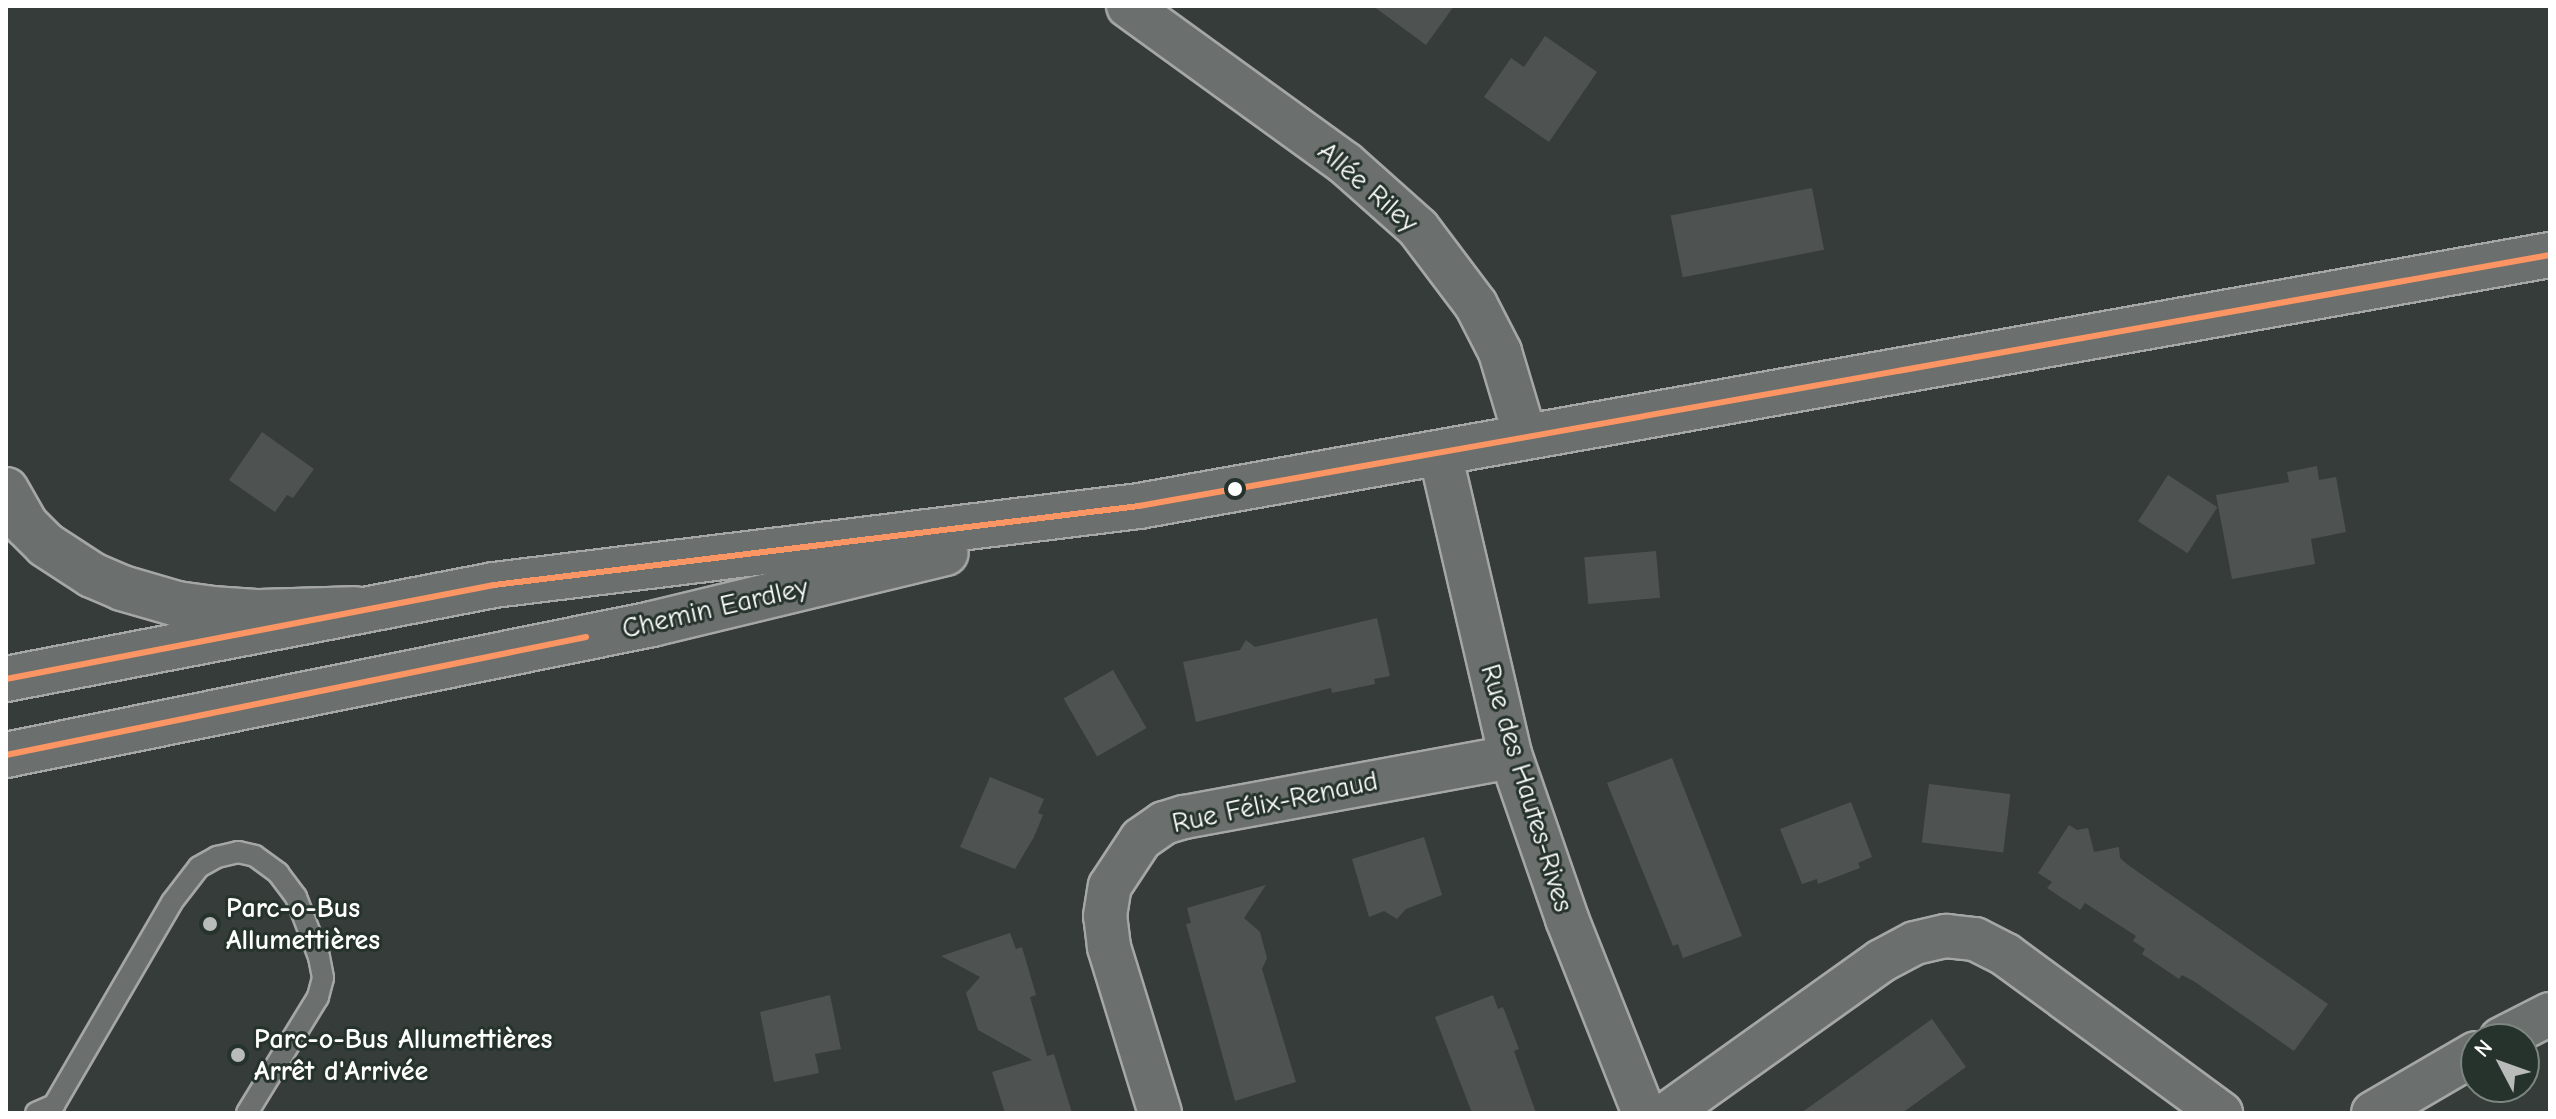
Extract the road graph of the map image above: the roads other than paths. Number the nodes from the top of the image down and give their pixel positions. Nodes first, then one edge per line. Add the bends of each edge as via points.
1 (1128, 6) edge
2 (2550, 255) edge
3 (1525, 436) junction
4 (1440, 453) junction
5 (6, 490) edge
6 (1139, 506) junction
7 (355, 609) junction
8 (6, 679) edge
9 (6, 755) edge
10 (1511, 757) junction
11 (2460, 1062) edge
12 (47, 1110) edge
13 (247, 1113) edge
14 (1160, 1113) edge
15 (1644, 1113) edge
16 (1668, 1113) edge
17 (2221, 1113) edge
18 (2373, 1113) edge

1 - 3 street, Allée Riley via 1345,163 1418,228 1476,305 1500,352
2 - 3 main road, Chemin Eardley
3 - 4 main road, Chemin Eardley
4 - 6 main road, Chemin Eardley
4 - 10 street, Rue des Hautes-Rives
5 - 7 main road via 26,525 46,545 122,588 212,609
6 - 7 main road, Chemin Eardley via 494,585
6 - 9 main road, Chemin Eardley via 652,624
7 - 8 main road, Chemin Eardley
10 - 14 street, Rue Félix-Renaud via 1184,817 1141,839 1110,886 1105,916 1109,947
10 - 15 street, Rue des Hautes-Rives via 1567,919
11 - 18 street
12 - 13 lane via 172,902 199,867 238,852 255,856 278,873 296,897 323,978 318,997
16 - 17 street via 1881,961 1915,943 1946,936 1975,939 2006,955

